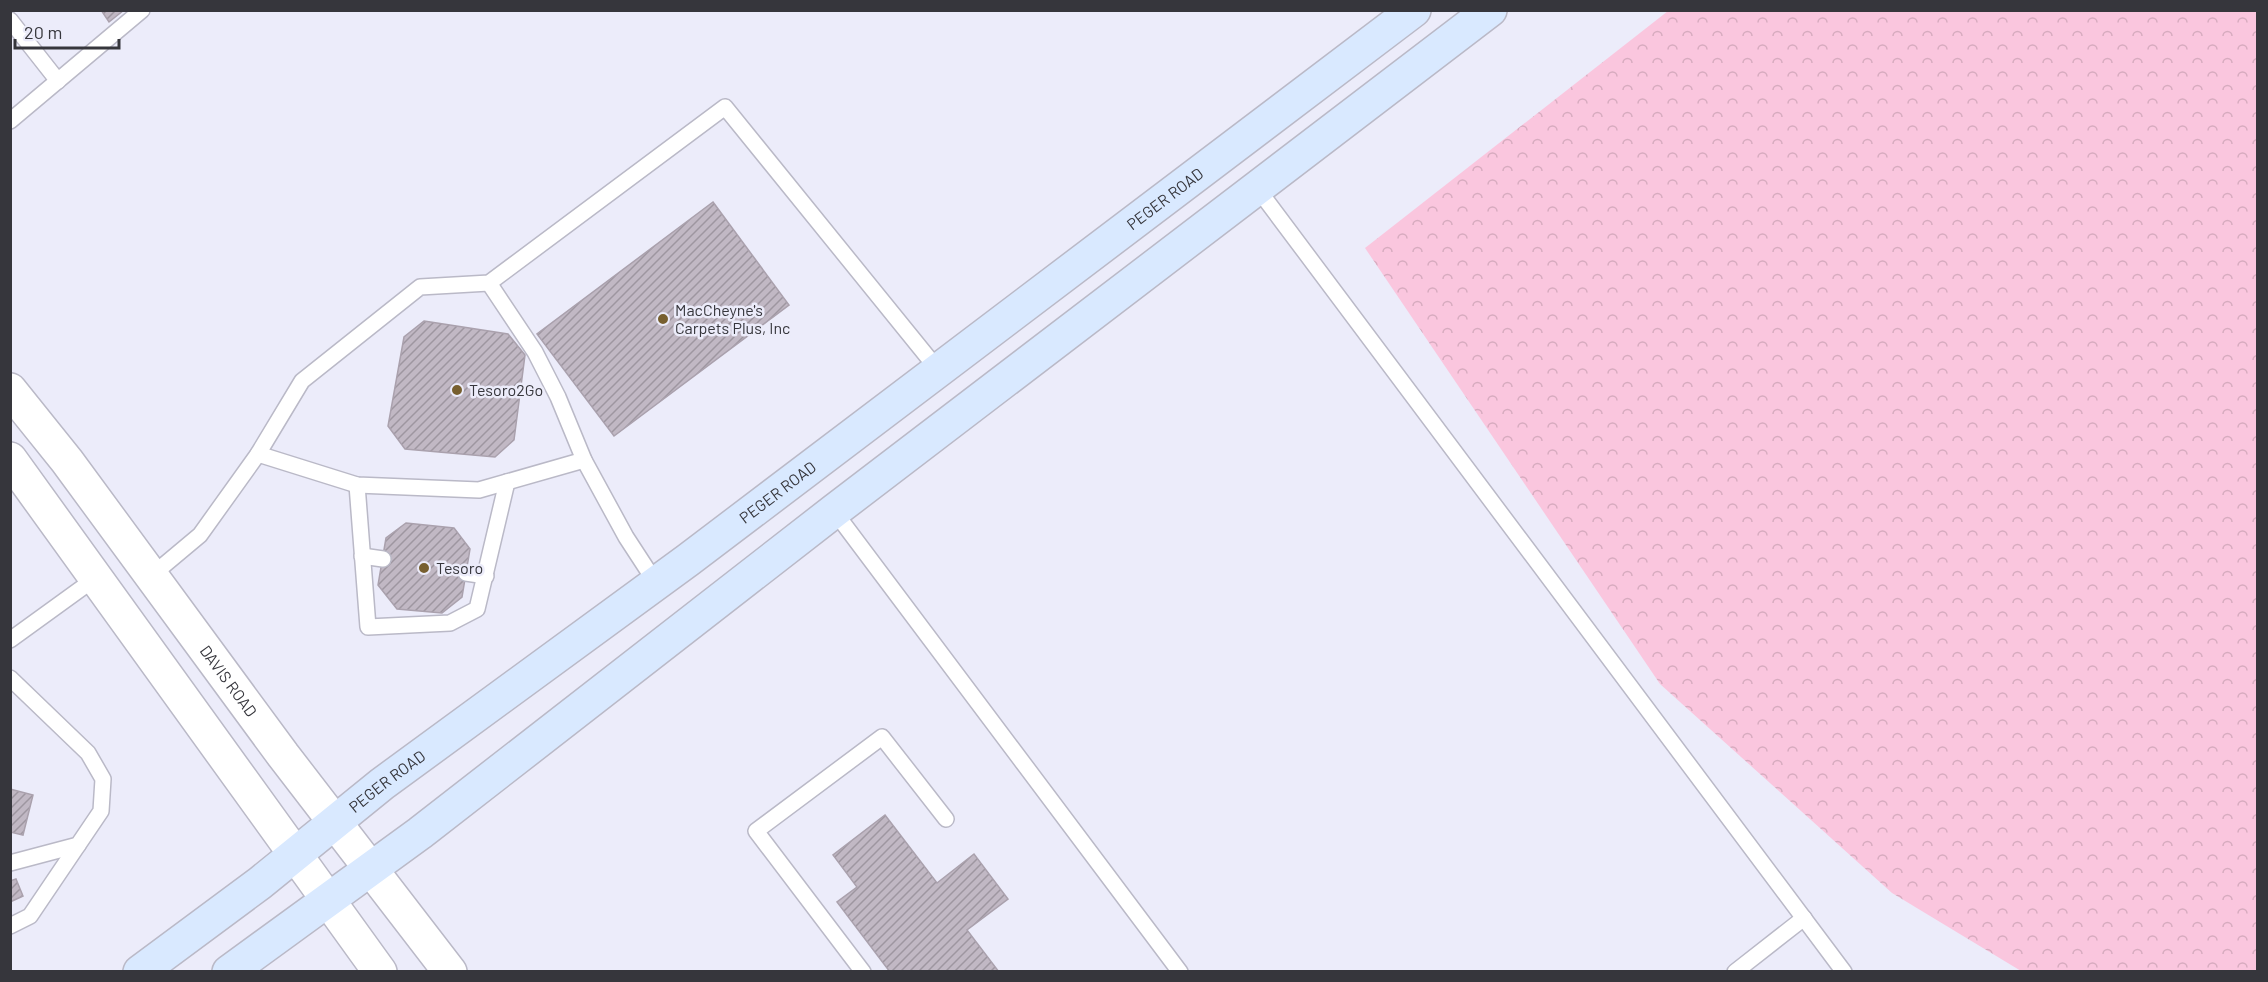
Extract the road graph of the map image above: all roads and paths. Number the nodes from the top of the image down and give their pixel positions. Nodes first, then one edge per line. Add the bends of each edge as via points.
1 (142, 10) edge
2 (1414, 10) edge
3 (1490, 10) edge
4 (10, 20) edge
5 (58, 81) junction
6 (10, 121) edge
7 (1257, 188) junction
8 (489, 283) junction
9 (939, 371) junction
10 (10, 390) edge
11 (258, 454) junction
12 (10, 459) edge
13 (584, 460) junction
14 (507, 482) junction
15 (357, 485) junction
16 (834, 511) junction
17 (362, 556) junction
18 (383, 559) dead end
19 (466, 573) dead end
20 (151, 576) junction
21 (486, 576) junction
22 (97, 577) junction
23 (656, 583) junction
24 (10, 640) edge
25 (10, 678) edge
26 (946, 819) dead end
27 (335, 822) junction
28 (78, 845) junction
29 (296, 854) junction
30 (10, 863) edge
31 (370, 868) junction
32 (327, 899) junction
33 (1804, 918) junction
34 (10, 926) edge
35 (140, 972) edge
36 (229, 972) edge
37 (380, 972) edge
38 (450, 972) edge
39 (863, 972) edge
40 (1180, 972) edge
41 (1735, 972) edge
42 (1844, 972) edge

1 - 5 lane
2 - 9 main road, PEGER ROAD
3 - 7 main road
4 - 5 lane
5 - 6 lane
7 - 16 main road
7 - 33 lane
8 - 9 lane via 725,107
8 - 11 lane via 420,287 302,381
8 - 13 lane via 540,361
9 - 23 main road, PEGER ROAD
10 - 20 street, DAVIS ROAD
11 - 15 lane
11 - 20 lane via 200,534
12 - 22 street
13 - 14 lane
13 - 23 lane
14 - 15 lane via 479,490
14 - 21 lane
15 - 17 lane
16 - 31 main road
16 - 40 lane
17 - 18 lane
17 - 21 lane via 368,627 450,623 477,609
19 - 21 lane
20 - 27 street, DAVIS ROAD
22 - 24 lane
22 - 29 street
23 - 27 main road, PEGER ROAD
25 - 28 lane via 88,753 103,779 101,811
26 - 39 lane via 882,737 756,831
27 - 29 main road, PEGER ROAD
27 - 31 street, DAVIS ROAD
28 - 30 lane
28 - 34 lane via 30,916
29 - 32 street
29 - 35 main road, PEGER ROAD
31 - 32 main road
31 - 38 street, DAVIS ROAD
32 - 36 main road
32 - 37 street
33 - 41 lane
33 - 42 lane

